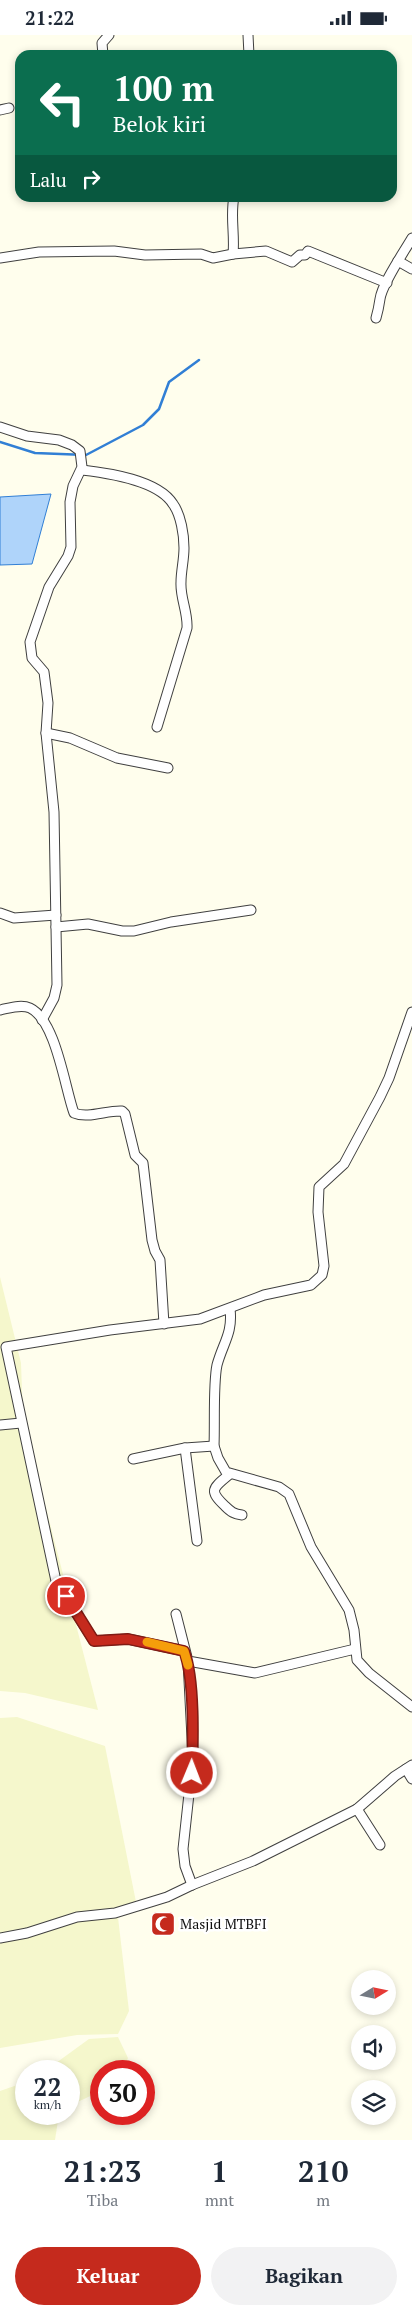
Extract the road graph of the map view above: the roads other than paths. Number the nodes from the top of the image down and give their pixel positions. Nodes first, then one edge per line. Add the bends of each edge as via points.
1 (109, 35) edge
2 (248, 35) edge
3 (103, 50) edge
4 (249, 50) edge
5 (233, 202) edge
6 (412, 238) edge
7 (233, 254) junction
8 (0, 258) edge
9 (398, 261) junction
10 (412, 269) edge
11 (387, 283) junction
12 (376, 318) dead end
13 (0, 427) edge
14 (82, 468) junction
15 (157, 727) dead end
16 (46, 733) junction
17 (168, 768) dead end
18 (252, 910) dead end
19 (0, 913) edge
20 (56, 915) junction
21 (56, 927) junction
22 (0, 1009) edge
23 (412, 1012) edge
24 (42, 1020) junction
25 (230, 1309) junction
26 (164, 1324) junction
27 (21, 1423) junction
28 (0, 1425) edge
29 (214, 1446) junction
30 (185, 1448) junction
31 (133, 1459) dead end
32 (230, 1473) junction
33 (242, 1515) dead end
34 (197, 1541) dead end
35 (176, 1614) dead end
36 (355, 1649) junction
37 (184, 1651) junction
38 (188, 1661) junction
39 (412, 1707) edge
40 (409, 1767) edge
41 (412, 1779) edge
42 (357, 1809) junction
43 (380, 1845) dead end
44 (192, 1885) junction
45 (0, 1938) edge

1 - 3 street via 102,43
2 - 4 street
5 - 7 street
6 - 9 street
7 - 8 street via 213,258 201,254 39,252
7 - 11 street via 266,251 292,262 308,251
9 - 10 street
9 - 11 street
11 - 12 street
13 - 14 street via 72,445 80,451
14 - 15 street via 156,489 170,500 177,513 184,547 180,584 187,628
14 - 16 street via 70,502 68,556 49,587 30,643 32,657 45,677
16 - 17 street via 70,738 117,758
16 - 20 street via 54,813
18 - 21 street via 134,931 88,924
19 - 20 street via 14,918
20 - 21 street
21 - 24 street via 56,992
22 - 24 street via 23,1006 32,1009
23 - 25 street via 380,1097 344,1165 320,1187 317,1202 324,1266 322,1275 311,1285 264,1295
24 - 26 street via 57,1052 74,1113 122,1111 125,1114 135,1155 143,1163 152,1240 160,1259
25 - 26 street via 200,1319
25 - 29 street via 232,1323 217,1366
26 - 27 street via 6,1347
27 - 28 street
27 - 37 street via 56,1581 94,1641 128,1639
29 - 30 street
29 - 32 street via 226,1472
30 - 31 street
30 - 34 street
32 - 33 street via 217,1484 214,1494 217,1501 232,1513
32 - 36 street via 279,1487 289,1494 311,1547 349,1610
35 - 37 street
36 - 38 street via 255,1673
36 - 39 street via 359,1664
37 - 38 street
38 - 44 street via 192,1757 183,1849
40 - 41 street
40 - 42 street
42 - 43 street
42 - 44 street via 253,1861
44 - 45 street via 167,1897 115,1913 77,1917

